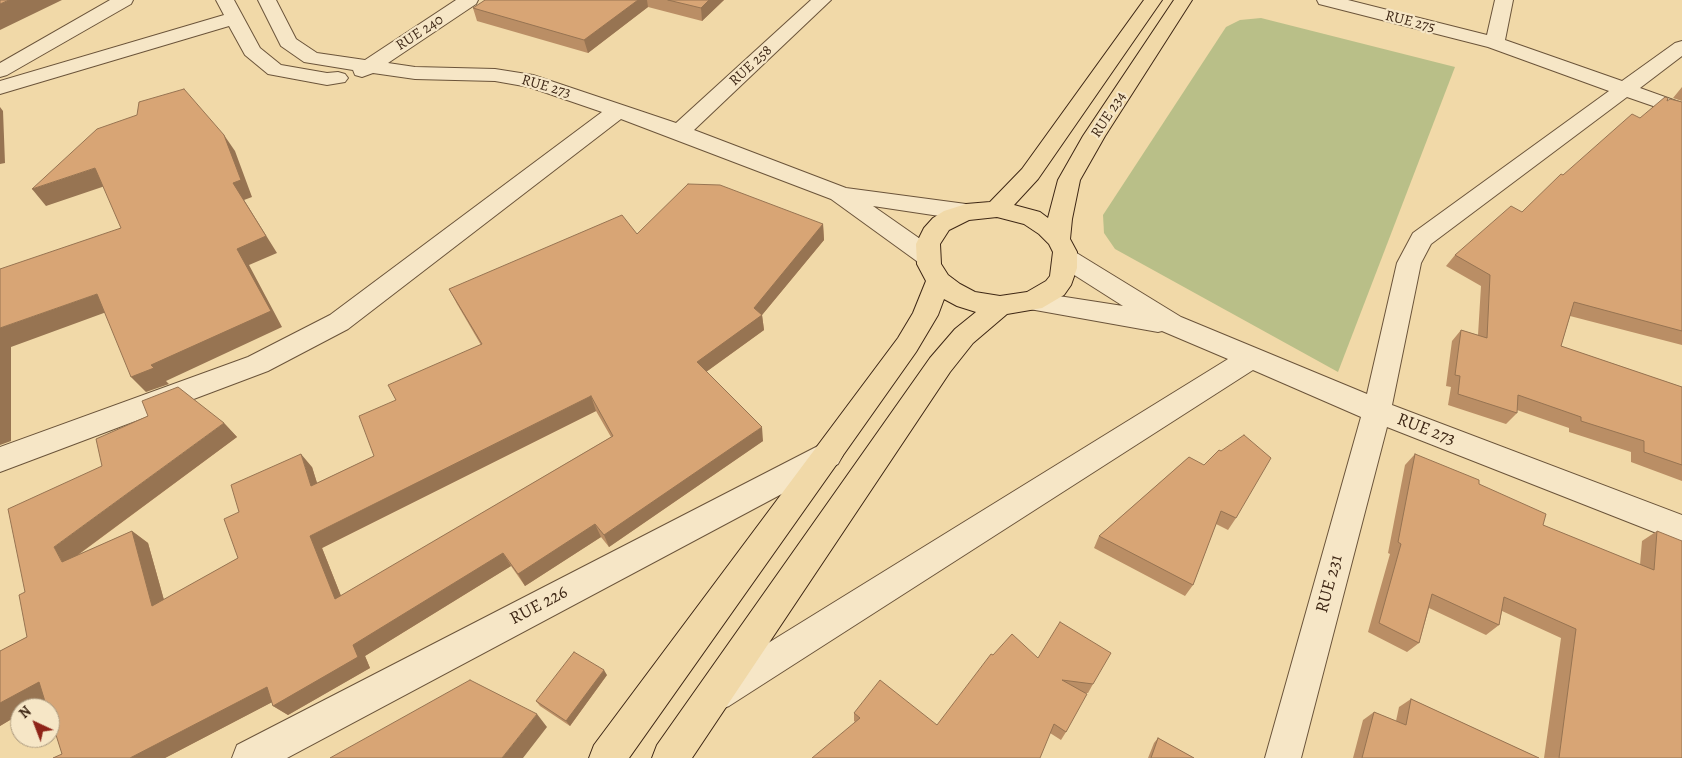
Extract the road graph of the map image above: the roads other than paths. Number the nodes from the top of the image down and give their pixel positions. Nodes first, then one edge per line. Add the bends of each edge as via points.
1 (124, 0) edge
2 (226, 0) edge
3 (267, 0) edge
4 (469, 0) edge
5 (822, 0) edge
6 (1153, 0) edge
7 (1184, 0) edge
8 (1326, 0) edge
9 (1504, 0) edge
10 (235, 18) junction
11 (1495, 43) junction
12 (1682, 47) edge
13 (0, 71) edge
14 (363, 71) junction
15 (0, 88) edge
16 (1623, 90) junction
17 (1682, 110) edge
18 (618, 111) junction
19 (679, 132) junction
20 (839, 194) junction
21 (997, 209) junction
22 (966, 212) junction
23 (1062, 249) junction
24 (933, 268) junction
25 (1034, 301) junction
26 (1000, 306) junction
27 (1172, 324) junction
28 (1251, 358) junction
29 (1377, 411) junction
30 (828, 455) junction
31 (0, 460) edge
32 (1682, 529) edge
33 (712, 697) junction
34 (250, 758) edge
35 (607, 758) edge
36 (670, 758) edge
37 (1283, 758) edge

1 - 13 street
2 - 10 street
3 - 14 street, RUE 273 via 288,42 311,58
4 - 14 street, RUE 240
5 - 19 street, RUE 258
6 - 21 main road, RUE 234 via 1030,174
7 - 23 main road, RUE 234 via 1094,136 1069,180 1060,219
8 - 11 street, RUE 275
9 - 11 street
10 - 14 street via 252,51 276,70 327,79
10 - 15 street
11 - 16 street, RUE 275
12 - 16 street, RUE 231
14 - 18 street, RUE 273 via 495,75 533,81
16 - 17 street
16 - 29 street, RUE 231 via 1422,239 1409,263
18 - 19 street, RUE 273
18 - 31 street via 340,322 258,364
19 - 20 street, RUE 273
20 - 22 street, RUE 273
20 - 24 street, RUE 273
21 - 22 main road
21 - 23 main road via 1032,218 1047,228
22 - 24 main road via 952,217 933,234 928,244
23 - 25 main road via 1066,268 1062,279 1055,288
23 - 27 street, RUE 273
24 - 26 main road via 951,291 982,304
24 - 30 main road via 925,315
25 - 26 main road
25 - 27 street, RUE 273
26 - 33 main road via 964,336 940,365
27 - 28 street, RUE 273
28 - 29 street, RUE 273
28 - 33 street
29 - 32 street, RUE 273
29 - 37 street, RUE 231
30 - 34 street, RUE 226
30 - 35 main road
33 - 36 main road

